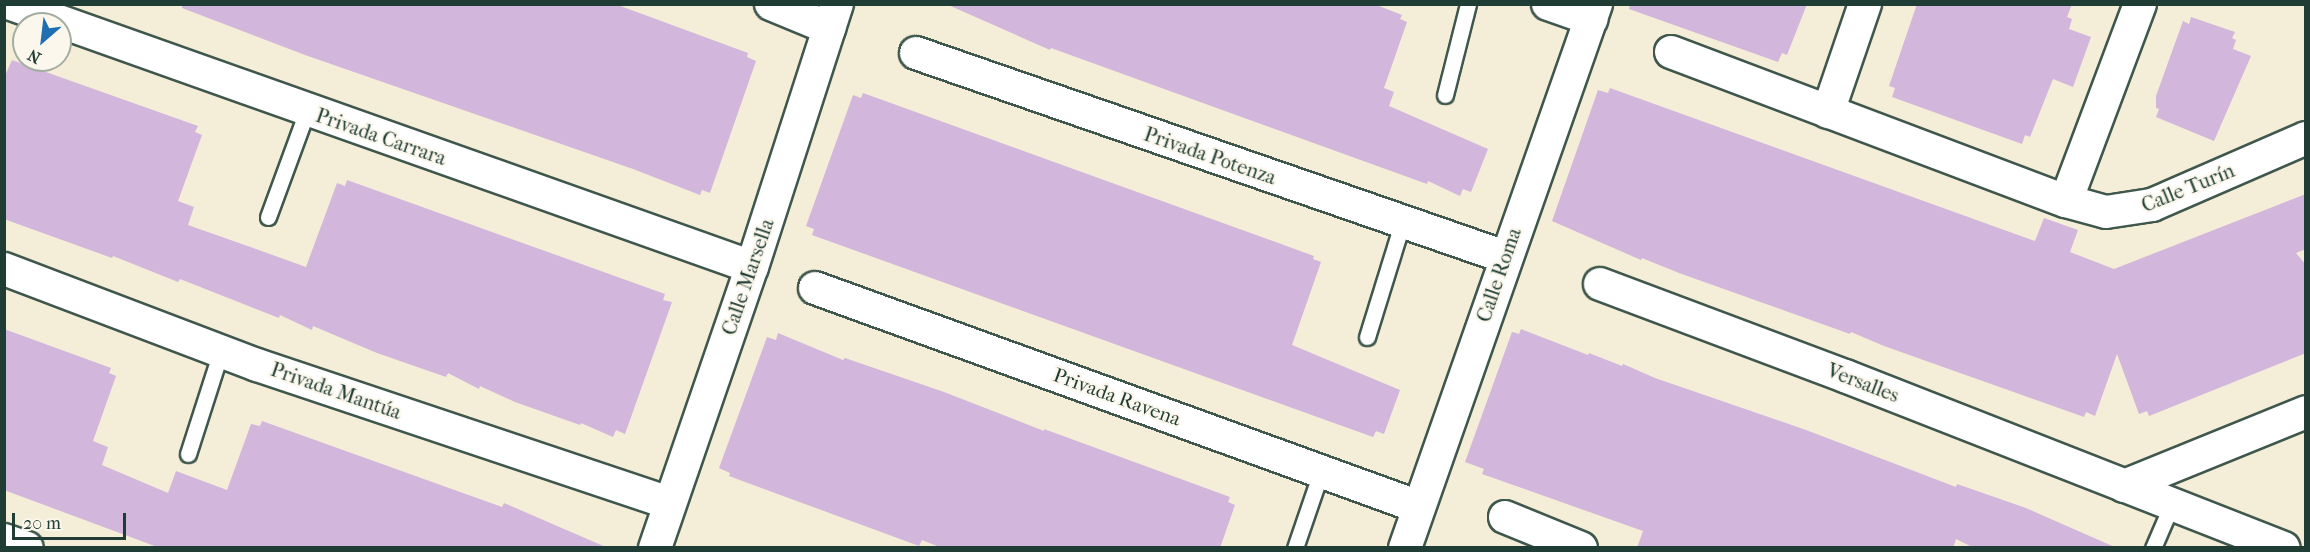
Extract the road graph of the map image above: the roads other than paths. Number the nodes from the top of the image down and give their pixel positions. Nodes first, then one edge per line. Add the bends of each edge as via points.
1 (11, 4) edge
2 (771, 4) edge
3 (1468, 4) edge
4 (1548, 4) edge
5 (1865, 4) edge
6 (2140, 4) edge
7 (1594, 12) edge
8 (833, 16) edge
9 (1671, 52) dead end
10 (916, 54) dead end
11 (1445, 95) dead end
12 (307, 111) junction
13 (1828, 112) junction
14 (2306, 138) edge
15 (2066, 201) junction
16 (268, 217) dead end
17 (1402, 221) junction
18 (1505, 257) junction
19 (752, 267) junction
20 (4, 269) edge
21 (1600, 284) dead end
22 (815, 288) dead end
23 (1367, 337) dead end
24 (221, 351) junction
25 (2306, 412) edge
26 (188, 454) dead end
27 (1321, 472) junction
28 (2124, 486) junction
29 (670, 503) junction
30 (2172, 504) junction
31 (1419, 507) junction
32 (1505, 518) dead end
33 (4, 540) edge
34 (27, 548) edge
35 (655, 548) edge
36 (1295, 548) edge
37 (1406, 548) edge
38 (1581, 548) edge
39 (2153, 548) edge
40 (2283, 548) edge

1 - 12 street, Privada Carrara
2 - 8 street
3 - 11 lane
4 - 7 street
5 - 13 street
6 - 15 street
7 - 18 street, Calle Roma
8 - 19 street, Calle Marsella
9 - 13 street, Calle Turín
10 - 17 street, Privada Potenza
12 - 16 lane
12 - 19 street, Privada Carrara
13 - 15 street, Calle Turín
14 - 15 street, Calle Turín via 2152,205 2106,212
17 - 18 street, Privada Potenza
17 - 23 lane
18 - 31 street, Calle Roma
19 - 29 street, Calle Marsella
20 - 24 street, Privada Mantúa
21 - 28 street, Versalles
22 - 27 street, Privada Ravena
24 - 26 lane
24 - 29 street, Privada Mantúa
25 - 28 street
27 - 31 street, Privada Ravena
27 - 36 lane
28 - 30 street, Versalles
29 - 35 street, Calle Marsella
30 - 39 lane
30 - 40 street, Versalles
31 - 37 street, Calle Roma
32 - 38 street
33 - 34 street

